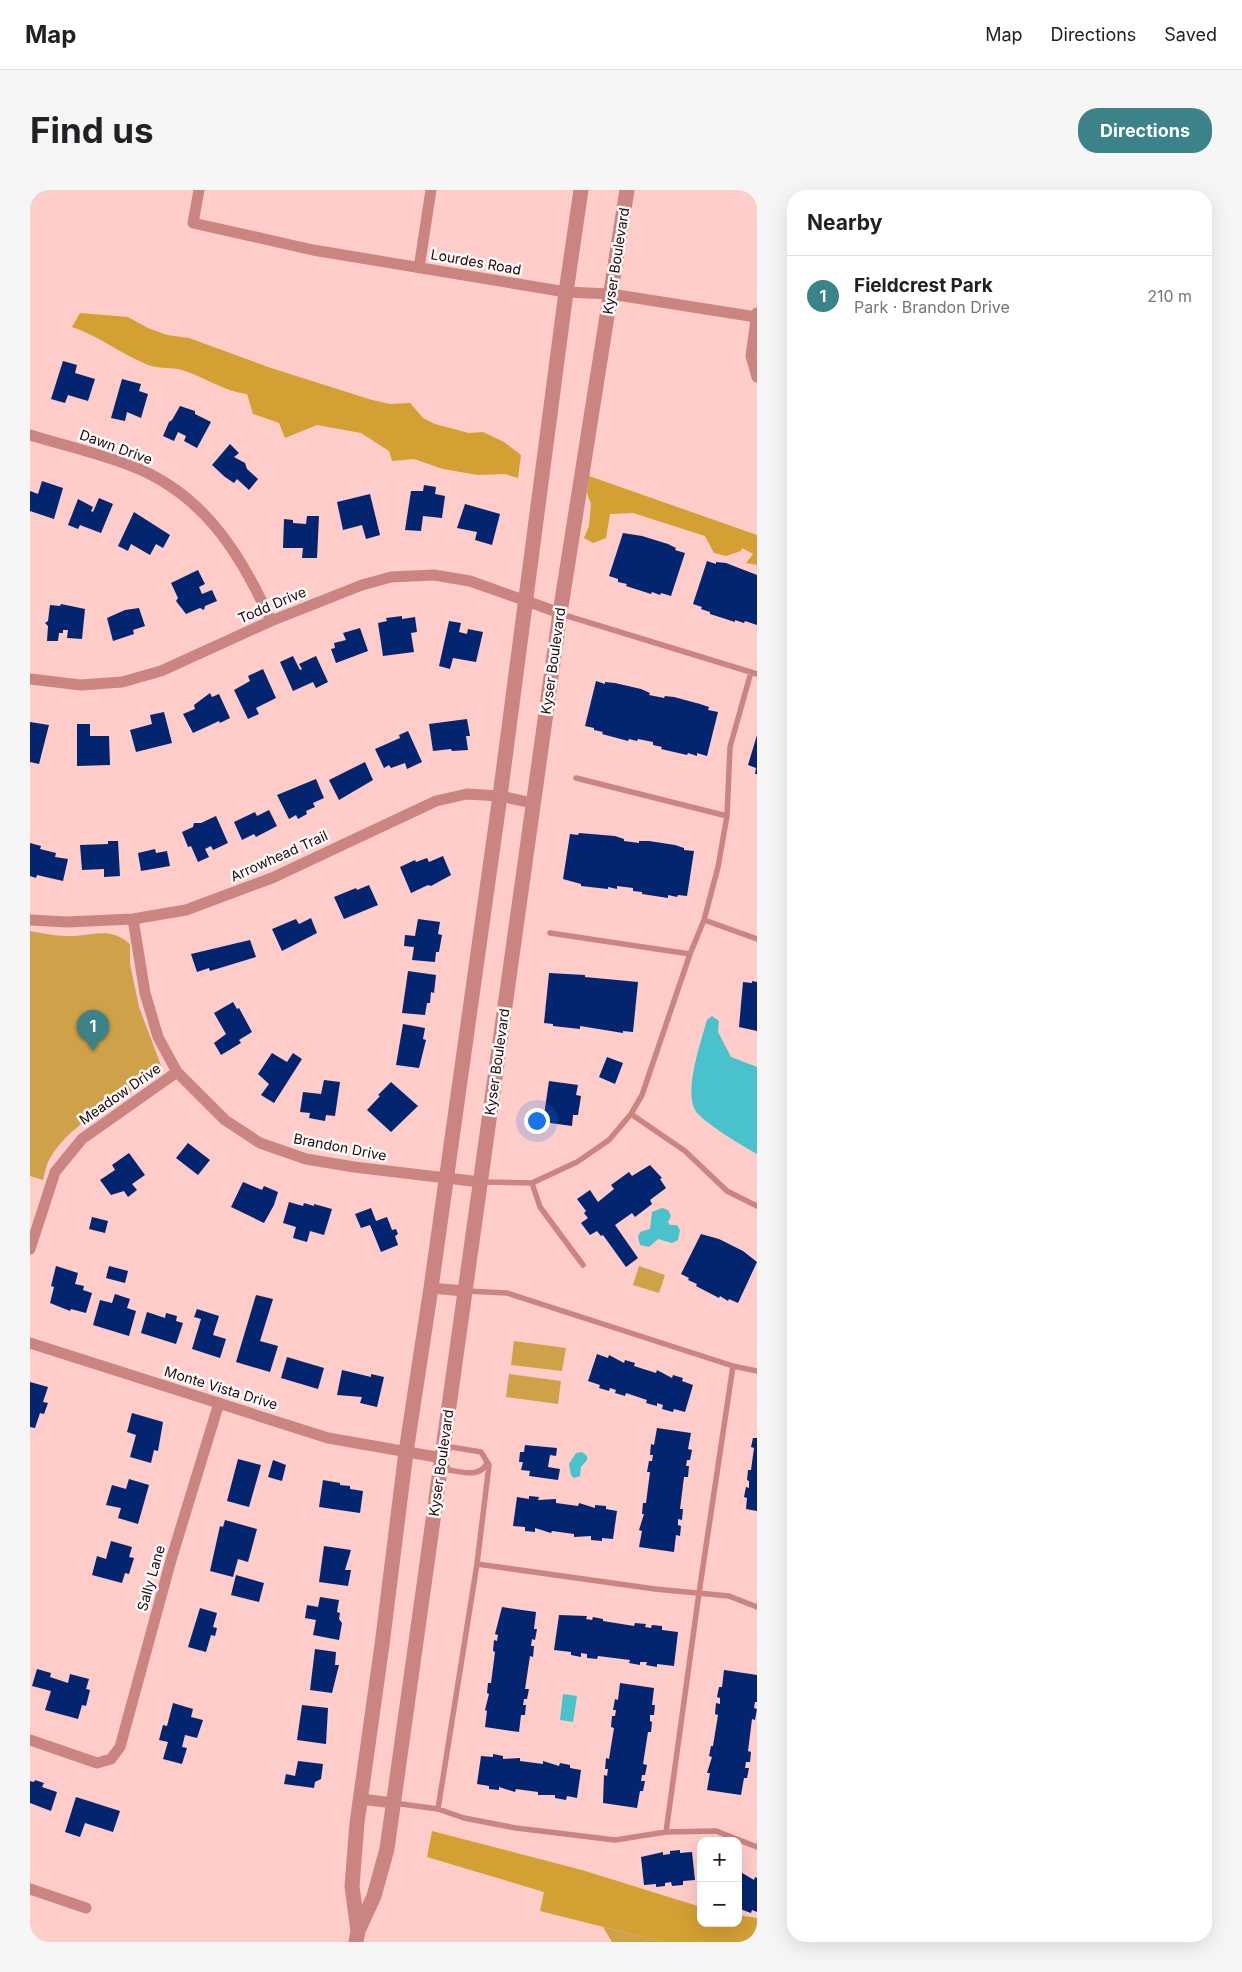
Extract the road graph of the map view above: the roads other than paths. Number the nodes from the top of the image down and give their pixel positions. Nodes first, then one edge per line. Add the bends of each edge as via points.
1 (199, 190) edge
2 (432, 190) edge
3 (581, 190) edge
4 (627, 190) edge
5 (419, 268) junction
6 (566, 292) junction
7 (611, 294) junction
8 (757, 313) edge
9 (756, 318) edge
10 (757, 378) edge
11 (30, 435) edge
12 (527, 601) junction
13 (560, 613) junction
14 (271, 620) junction
15 (754, 673) edge
16 (30, 680) edge
17 (576, 778) dead end
18 (500, 796) junction
19 (532, 803) junction
20 (727, 816) junction
21 (133, 919) junction
22 (30, 920) edge
23 (704, 920) junction
24 (550, 934) dead end
25 (757, 939) edge
26 (690, 954) junction
27 (177, 1072) junction
28 (631, 1114) junction
29 (446, 1179) junction
30 (480, 1182) junction
31 (532, 1183) junction
32 (757, 1206) edge
33 (30, 1249) edge
34 (583, 1264) dead end
35 (432, 1288) junction
36 (464, 1291) junction
37 (30, 1344) edge
38 (733, 1366) junction
39 (757, 1371) edge
40 (219, 1403) junction
41 (406, 1452) junction
42 (442, 1458) junction
43 (487, 1463) junction
44 (477, 1564) junction
45 (699, 1593) junction
46 (757, 1607) edge
47 (30, 1740) edge
48 (360, 1799) junction
49 (394, 1804) junction
50 (438, 1809) junction
51 (666, 1832) junction
52 (757, 1847) edge
53 (30, 1889) edge
54 (86, 1908) dead end
55 (357, 1936) edge

1 - 5 street, Lourdes Road via 193,223 312,250
2 - 5 street
3 - 6 street, Kyser Boulevard
4 - 7 street, Kyser Boulevard
5 - 6 street, Lourdes Road
6 - 7 street, Lourdes Road
6 - 12 street, Kyser Boulevard
7 - 9 street, Lourdes Road
7 - 13 street, Kyser Boulevard
8 - 9 street
9 - 10 street via 751,356
11 - 14 street, Dawn Drive via 129,465 162,481 186,498 208,517 235,550
12 - 13 street, Todd Drive
12 - 14 street, Todd Drive via 470,581 443,576 391,577
12 - 18 street, Kyser Boulevard
13 - 15 lane
13 - 19 street, Kyser Boulevard
14 - 16 street, Todd Drive via 160,671 122,682 81,686
15 - 20 lane via 730,748
17 - 20 lane
18 - 19 street, Arrowhead Trail
18 - 21 street, Arrowhead Trail via 467,794 436,801 272,878 186,910
18 - 29 street, Kyser Boulevard
19 - 30 street, Kyser Boulevard
20 - 23 lane
21 - 22 street, Arrowhead Trail
21 - 27 street, Brandon Drive via 148,1002 158,1037
23 - 25 lane
23 - 26 lane
24 - 26 lane
26 - 28 lane via 642,1094
27 - 29 street, Brandon Drive via 225,1120 260,1143 306,1159
27 - 33 street, Meadow Drive via 82,1139 55,1172
28 - 31 lane via 609,1140 577,1162
28 - 32 lane via 685,1151 727,1191
29 - 30 street, Brandon Drive
29 - 35 street, Kyser Boulevard
30 - 31 lane
30 - 36 street, Kyser Boulevard
31 - 34 lane via 540,1207
35 - 36 street
35 - 41 street, Kyser Boulevard
36 - 38 lane via 507,1293
36 - 42 street, Kyser Boulevard
37 - 40 street, Monte Vista Drive
38 - 39 lane
38 - 45 lane
40 - 41 street, Monte Vista Drive via 328,1438
40 - 47 street, Sally Lane via 120,1747 111,1760 97,1763
41 - 42 street, Monte Vista Drive
41 - 48 street, Kyser Boulevard
42 - 43 lane via 451,1447 481,1452
42 - 43 lane via 449,1470 477,1474
42 - 49 street, Kyser Boulevard
43 - 44 lane
44 - 45 lane
44 - 50 lane
45 - 46 lane via 729,1596
45 - 51 lane
48 - 49 street
48 - 55 street, Kyser Boulevard via 352,1886
49 - 50 lane
49 - 55 street, Kyser Boulevard via 387,1849 374,1896
50 - 51 lane via 464,1818 516,1828 616,1840
51 - 52 lane via 716,1831
53 - 54 street

